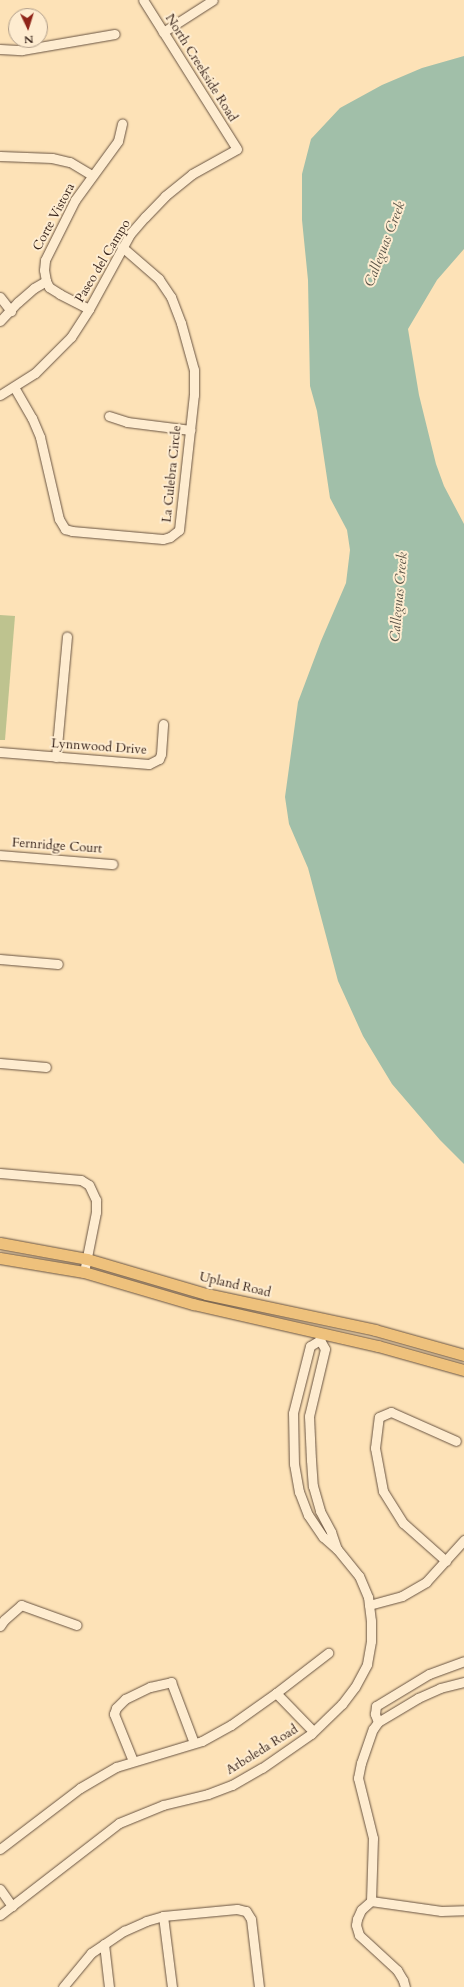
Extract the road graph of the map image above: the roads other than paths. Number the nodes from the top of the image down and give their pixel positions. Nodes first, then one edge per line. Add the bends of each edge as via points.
1 (143, 0) edge
2 (213, 0) edge
3 (163, 32) junction
4 (115, 34) dead end
5 (0, 49) edge
6 (122, 123) dead end
7 (236, 149) joint
8 (0, 156) edge
9 (92, 175) junction
10 (122, 247) junction
11 (46, 281) junction
12 (0, 297) edge
13 (89, 309) junction
14 (11, 311) junction
15 (0, 321) edge
16 (14, 387) junction
17 (0, 395) edge
18 (109, 416) dead end
19 (190, 430) junction
20 (67, 636) dead end
21 (163, 724) dead end
22 (0, 752) edge
23 (56, 757) junction
24 (0, 855) edge
25 (113, 864) dead end
26 (0, 959) edge
27 (58, 964) dead end
28 (0, 1063) edge
29 (46, 1067) dead end
30 (0, 1173) edge
31 (0, 1243) edge
32 (0, 1258) edge
33 (87, 1259) junction
34 (84, 1272) junction
35 (464, 1356) edge
36 (464, 1370) edge
37 (456, 1441) dead end
38 (464, 1540) edge
39 (337, 1549) junction
40 (446, 1561) junction
41 (369, 1605) junction
42 (77, 1625) dead end
43 (0, 1626) edge
44 (328, 1653) dead end
45 (464, 1661) edge
46 (464, 1682) edge
47 (276, 1693) junction
48 (378, 1722) junction
49 (314, 1732) junction
50 (194, 1743) junction
51 (133, 1761) junction
52 (0, 1849) edge
53 (0, 1889) edge
54 (371, 1901) junction
55 (12, 1906) junction
56 (464, 1910) edge
57 (0, 1915) edge
58 (163, 1916) junction
59 (104, 1944) junction
60 (63, 1987) edge
61 (109, 1987) edge
62 (172, 1987) edge
63 (259, 1987) edge
64 (405, 1987) edge

1 - 3 street, North Creekside Road
2 - 3 street
3 - 7 street, North Creekside Road
4 - 5 street via 22,50
6 - 9 street, Corte Vistora via 118,141
7 - 10 street, Paseo del Campo via 192,174 165,196 130,234
8 - 9 street via 52,158 70,162
9 - 11 street, Corte Vistora via 75,200 45,260
10 - 13 street, Paseo del Campo
10 - 19 street, La Culebra Circle via 159,278 174,304 194,370
11 - 13 street via 49,287
11 - 14 street via 34,288
12 - 14 street
13 - 16 street, Paseo del Campo via 61,348 35,373
14 - 15 street
16 - 17 street, Paseo del Campo
16 - 19 street, La Culebra Circle via 40,437 59,519 65,529 72,531 163,539 176,534 181,525
18 - 19 street via 127,422
20 - 23 street
21 - 23 street, Lynnwood Drive via 161,754 159,759 149,764
22 - 23 street, Lynnwood Drive
24 - 25 street, Fernridge Court
26 - 27 street
28 - 29 street
30 - 33 street via 81,1180 89,1184 96,1200 96,1212
31 - 33 main road, Upland Road
32 - 34 main road
33 - 34 street
33 - 35 main road, Upland Road via 206,1294 376,1330
34 - 36 main road via 193,1304 378,1346
37 - 40 street via 391,1412 379,1417 375,1448 383,1491 403,1523
38 - 40 street
39 - 39 street, Arboleda Road via 320,1511 311,1460 309,1416 325,1349 320,1340 310,1346 293,1413 294,1464 308,1515 323,1537
39 - 41 street, Arboleda Road via 358,1576
40 - 41 street via 426,1582 402,1596
41 - 49 street, Arboleda Road via 371,1641 367,1664 355,1687 342,1704
42 - 43 street via 21,1605
44 - 47 street
45 - 48 street via 429,1674 376,1706
46 - 48 street via 440,1688 418,1698
47 - 49 street
47 - 50 street via 231,1725
48 - 54 street via 361,1763 358,1778 373,1838
49 - 55 street, Arboleda Road via 262,1768 232,1784 208,1794 163,1805 119,1823
50 - 51 street
50 - 51 street via 171,1682 150,1687 126,1699 116,1708 114,1714
51 - 52 street via 116,1767 80,1788
53 - 55 street
54 - 56 street via 441,1911
54 - 64 street via 361,1910 357,1919 359,1934 396,1970
55 - 57 street, Arboleda Road
58 - 59 street via 124,1931
58 - 62 street
58 - 63 street via 237,1909 246,1912 253,1925
59 - 60 street via 91,1953
59 - 61 street

